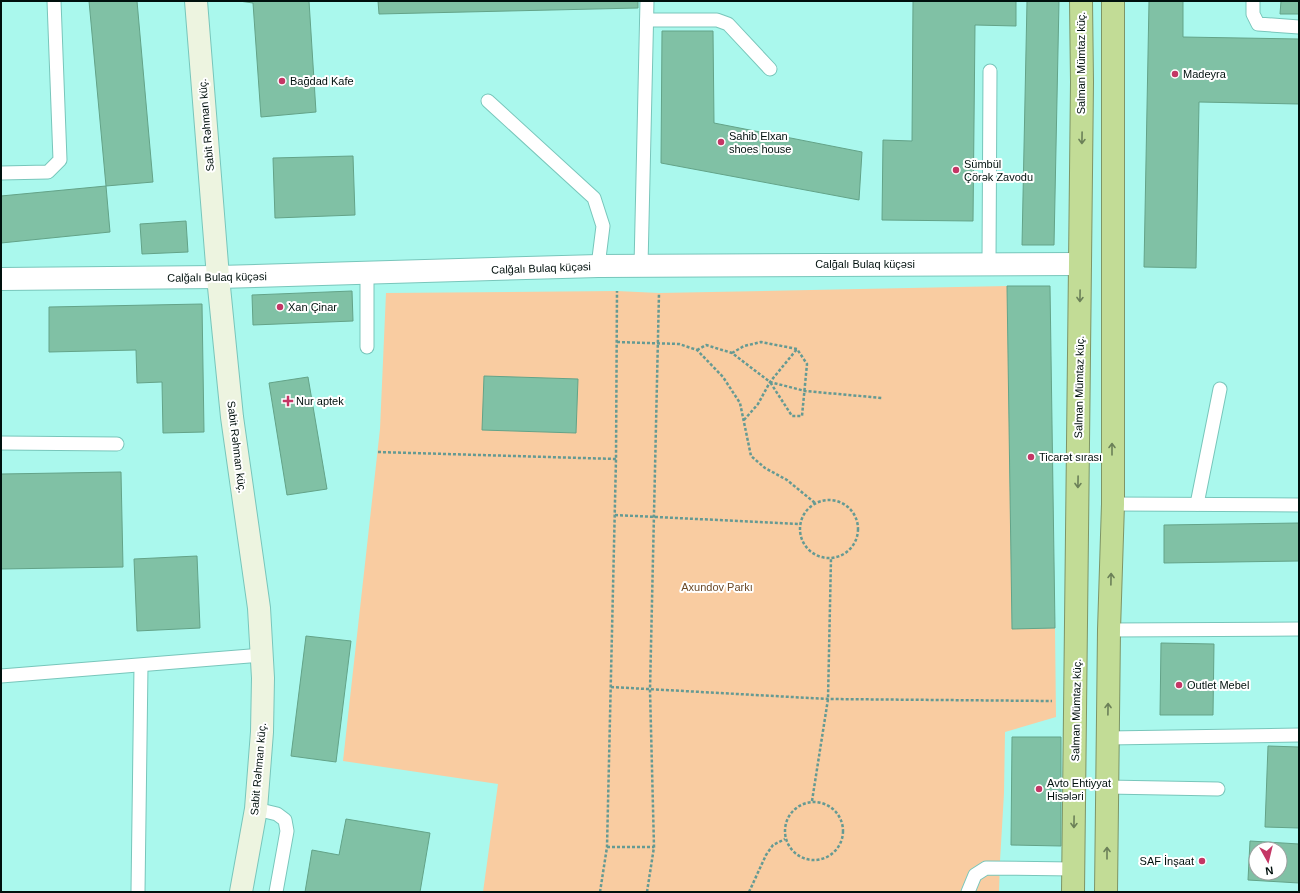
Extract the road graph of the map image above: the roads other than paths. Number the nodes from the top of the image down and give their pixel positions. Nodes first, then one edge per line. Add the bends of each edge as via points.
1 (54, 1) edge
2 (196, 1) edge
3 (647, 1) edge
4 (1081, 1) edge
5 (1113, 1) edge
6 (1253, 1) edge
7 (647, 20) junction
8 (1299, 26) edge
9 (770, 69) dead end
10 (990, 71) dead end
11 (488, 101) dead end
12 (1, 172) edge
13 (989, 263) junction
14 (1080, 264) junction
15 (1112, 265) junction
16 (598, 266) junction
17 (641, 266) junction
18 (367, 273) junction
19 (218, 277) junction
20 (1, 279) edge
21 (367, 347) dead end
22 (1220, 389) dead end
23 (1, 443) edge
24 (118, 444) dead end
25 (1113, 504) junction
26 (1197, 504) junction
27 (1299, 505) edge
28 (1299, 629) edge
29 (1077, 630) junction
30 (1110, 630) junction
31 (262, 655) junction
32 (141, 666) junction
33 (1, 676) edge
34 (1299, 735) edge
35 (1108, 738) junction
36 (1107, 787) junction
37 (1218, 789) dead end
38 (256, 809) junction
39 (1073, 869) junction
40 (138, 892) edge
41 (241, 892) edge
42 (276, 892) edge
43 (968, 892) edge
44 (1073, 892) edge
45 (1106, 892) edge

1 - 12 lane via 60,160 48,172
2 - 19 main road, Sabit Rəhman küç.
3 - 7 lane
4 -> 14 highway, Salman Mümtaz küç.
5 - 15 highway
6 - 8 lane via 1253,14 1258,24
7 - 9 lane via 717,20 728,24
7 - 17 lane
10 - 13 lane
11 - 16 lane via 594,198 603,226
13 - 14 street, Calğalı Bulaq küçəsi
13 - 17 street, Calğalı Bulaq küçəsi
14 - 15 highway
14 -> 29 highway, Salman Mümtaz küç.
25 -> 15 highway
16 - 17 street, Calğalı Bulaq küçəsi
16 - 18 street, Calğalı Bulaq küçəsi
18 - 19 street, Calğalı Bulaq küçəsi
18 - 21 lane
19 - 20 street, Calğalı Bulaq küçəsi
19 - 31 main road, Sabit Rəhman küç. via 232,418 259,608
22 - 26 lane
23 - 24 lane
25 - 26 lane
30 -> 25 highway
26 - 27 lane
28 - 30 lane
29 - 30 highway
29 -> 39 highway, Salman Mümtaz küç.
35 -> 30 highway
31 - 32 lane
31 - 38 main road, Sabit Rəhman küç. via 262,732
32 - 33 lane
32 - 40 lane
34 - 35 lane
35 - 36 highway
36 - 37 lane
45 -> 36 highway
38 - 41 main road, Sabit Rəhman küç.
38 - 42 lane via 277,814 285,820 287,831
39 - 43 lane via 986,868 975,875
39 - 44 highway, Salman Mümtaz küç.

